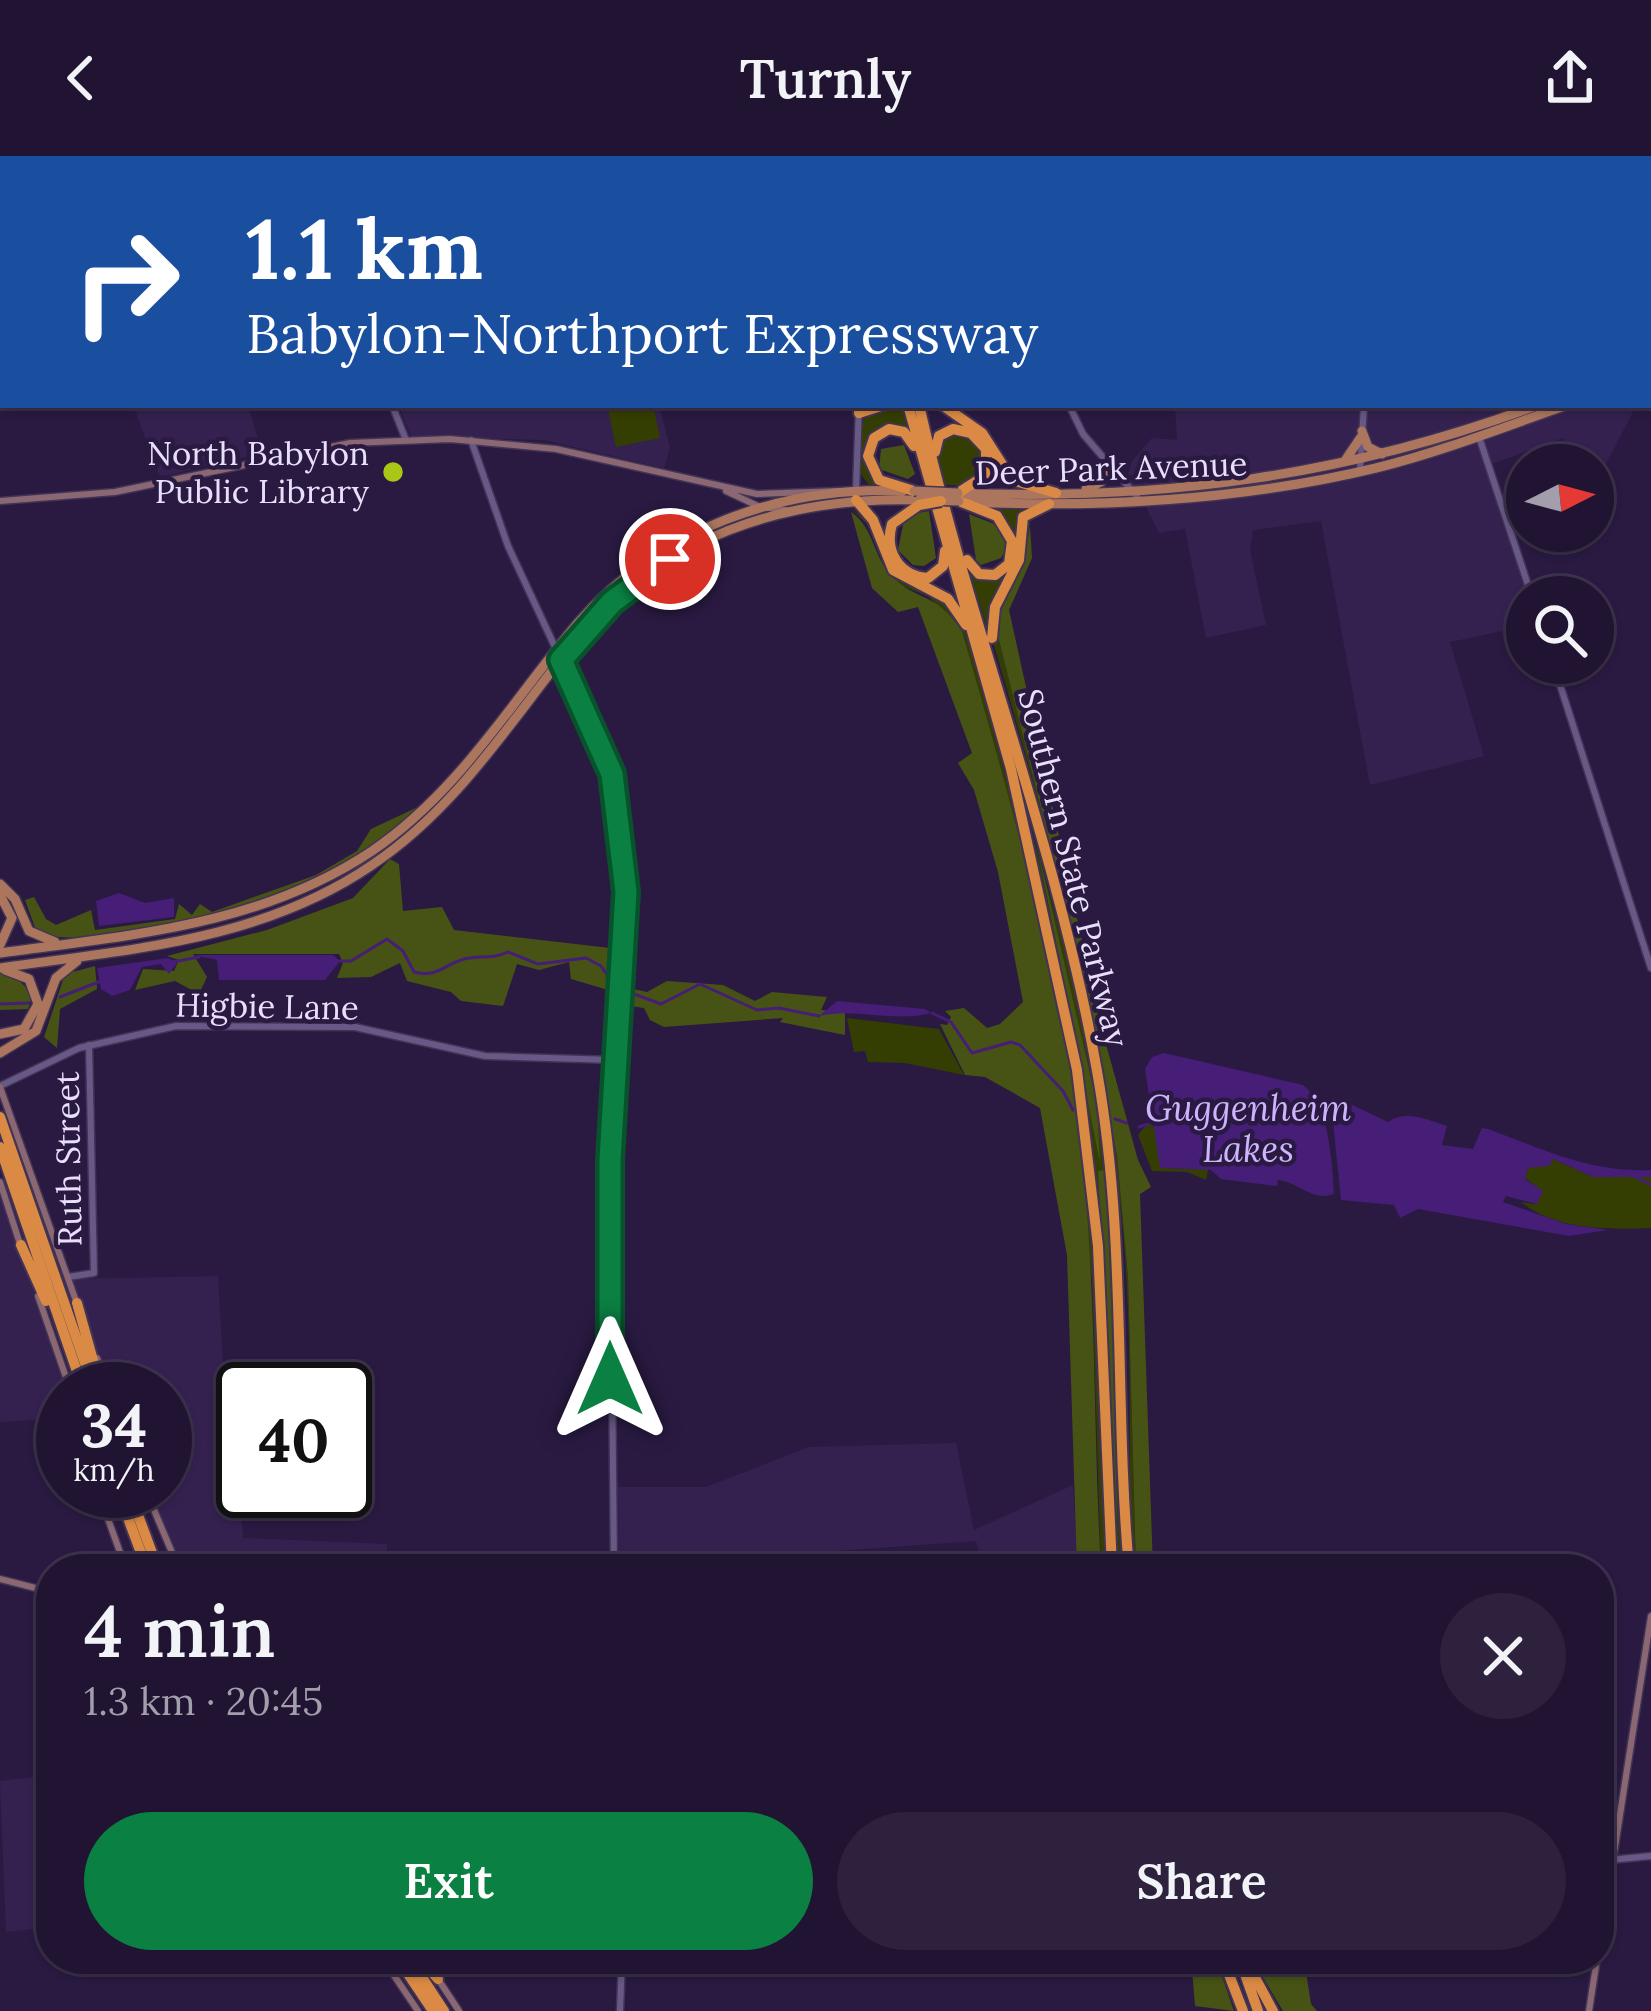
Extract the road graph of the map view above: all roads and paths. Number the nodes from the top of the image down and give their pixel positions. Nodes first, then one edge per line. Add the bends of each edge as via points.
1 (393, 408) edge
2 (909, 408) edge
3 (920, 408) edge
4 (946, 408) edge
5 (1071, 408) edge
6 (1364, 408) edge
7 (1531, 408) edge
8 (1557, 408) edge
9 (859, 409) edge
10 (1478, 432) junction
11 (1361, 434) junction
12 (406, 440) junction
13 (471, 440) junction
14 (1382, 454) junction
15 (1106, 464) junction
16 (1339, 466) junction
17 (1359, 466) junction
18 (925, 470) junction
19 (938, 478) junction
20 (723, 488) junction
21 (843, 491) junction
22 (1072, 493) junction
23 (856, 495) junction
24 (1136, 495) junction
25 (958, 497) junction
26 (1053, 498) junction
27 (917, 499) junction
28 (1160, 499) junction
29 (0, 501) edge
30 (941, 501) joint
31 (743, 507) junction
32 (760, 507) junction
33 (787, 511) junction
34 (1153, 517) dead end
35 (950, 539) junction
36 (1525, 576) edge
37 (558, 655) junction
38 (981, 659) junction
39 (998, 679) junction
40 (1560, 684) edge
41 (0, 884) edge
42 (0, 895) edge
43 (78, 942) junction
44 (0, 949) edge
45 (111, 952) junction
46 (1651, 968) edge
47 (0, 969) edge
48 (0, 1034) edge
49 (88, 1045) junction
50 (0, 1053) edge
51 (614, 1060) junction
52 (2, 1085) edge
53 (0, 1117) edge
54 (0, 1147) edge
55 (0, 1182) edge
56 (21, 1245) junction
57 (68, 1277) junction
58 (77, 1303) joint
59 (61, 1362) edge
60 (73, 1362) edge
61 (74, 1362) edge
62 (91, 1362) edge
63 (93, 1362) edge
64 (108, 1518) edge
65 (128, 1518) edge
66 (139, 1518) edge
67 (157, 1518) edge
68 (121, 1554) edge
69 (141, 1554) edge
70 (152, 1554) edge
71 (173, 1554) edge
72 (614, 1554) edge
73 (1111, 1554) edge
74 (1129, 1554) edge
75 (0, 1579) edge
76 (36, 1588) edge
77 (1651, 1616) edge
78 (1614, 1853) edge
79 (1651, 1856) edge
80 (1614, 1859) edge
81 (393, 1974) edge
82 (408, 1974) edge
83 (420, 1974) edge
84 (434, 1974) edge
85 (621, 1974) edge
86 (1229, 1974) edge
87 (1245, 1974) edge
88 (1251, 1974) edge
89 (1595, 1974) edge
90 (438, 1979) joint
91 (418, 2011) edge
92 (433, 2011) edge
93 (445, 2011) edge
94 (459, 2011) edge
95 (620, 2011) edge
96 (1243, 2011) edge
97 (1260, 2011) edge
98 (1273, 2011) edge
99 (1589, 2011) edge

1 - 12 street
2 - 18 highway, Southern State Parkway
3 - 19 highway, Southern State Parkway
4 - 26 highway via 982,433 1012,480
5 - 15 street
6 - 11 street
7 - 10 main road, Deer Park Avenue
8 - 10 main road, Deer Park Avenue
9 - 23 street
10 - 14 main road, Deer Park Avenue
10 - 17 main road, Deer Park Avenue
10 - 36 street
11 - 14 main road
11 - 16 main road
11 - 17 street
12 - 13 main road, Deer Park Avenue
12 - 29 main road, Deer Park Avenue via 348,444 109,492
13 - 20 main road, Deer Park Avenue via 598,456
13 - 37 street
14 - 17 main road, Deer Park Avenue
15 - 22 main road via 1100,484
15 - 24 street
16 - 17 main road, Deer Park Avenue
16 - 24 main road, Deer Park Avenue
17 - 28 main road, Deer Park Avenue via 1264,489
18 - 27 highway via 904,432 886,430 872,441 874,476
18 - 35 highway, Southern State Parkway
19 - 25 highway via 939,436 953,429 974,435 988,470
19 - 35 highway, Southern State Parkway
20 - 21 main road, Deer Park Avenue
20 - 31 main road, Deer Park Avenue
21 - 23 main road, Deer Park Avenue
21 - 32 main road
22 - 24 main road, Deer Park Avenue
22 - 26 main road, Deer Park Avenue
23 - 27 main road, Deer Park Avenue
23 - 33 main road, Deer Park Avenue
23 - 38 highway via 890,566 955,606
24 - 26 main road, Deer Park Avenue
24 - 28 main road, Deer Park Avenue
25 - 26 main road, Deer Park Avenue
25 - 27 main road, Deer Park Avenue, bridge
25 - 30 main road, Deer Park Avenue, bridge
25 - 35 highway via 1002,521 1012,558 997,574 979,574
26 - 39 highway via 1024,515 1018,564 993,614
27 - 30 highway, bridge
27 - 35 highway via 890,527 899,564 919,578 937,574
28 - 34 main road
31 - 32 main road
31 - 37 main road via 647,561 597,603
32 - 33 main road, Deer Park Avenue
33 - 37 main road via 719,532 662,563
35 - 38 highway, Southern State Parkway
35 - 39 highway, Southern State Parkway
37 - 43 main road via 445,791 345,868 221,919
37 - 45 main road via 454,795 361,873 238,929
37 - 51 street via 612,774 626,892
38 - 73 highway, Southern State Parkway via 1045,911 1084,1118 1099,1246
39 - 74 highway, Southern State Parkway via 1078,977 1110,1153
40 - 46 street
41 - 43 main road via 32,934
42 - 44 main road via 12,918
43 - 44 main road
45 - 47 main road
45 - 50 main road via 62,970 39,1028
47 - 48 main road via 26,977 38,1004 28,1026
49 - 51 street, Higbie Lane via 176,1026 355,1027 485,1056
49 - 52 street, Higbie Lane
49 - 57 street, Ruth Street via 94,1273
51 - 72 street
52 - 57 main road
53 - 62 highway
54 - 61 highway
55 - 56 main road
56 - 59 main road
56 - 60 highway
57 - 58 main road
58 - 63 highway
64 - 68 main road
65 - 69 highway
66 - 70 highway
67 - 71 main road
75 - 76 main road
77 - 78 main road
79 - 80 street
81 - 91 main road
82 - 92 highway
83 - 93 highway
84 - 90 highway
85 - 95 street
86 - 96 highway
87 - 97 highway
88 - 98 highway
89 - 99 main road
90 - 94 main road

